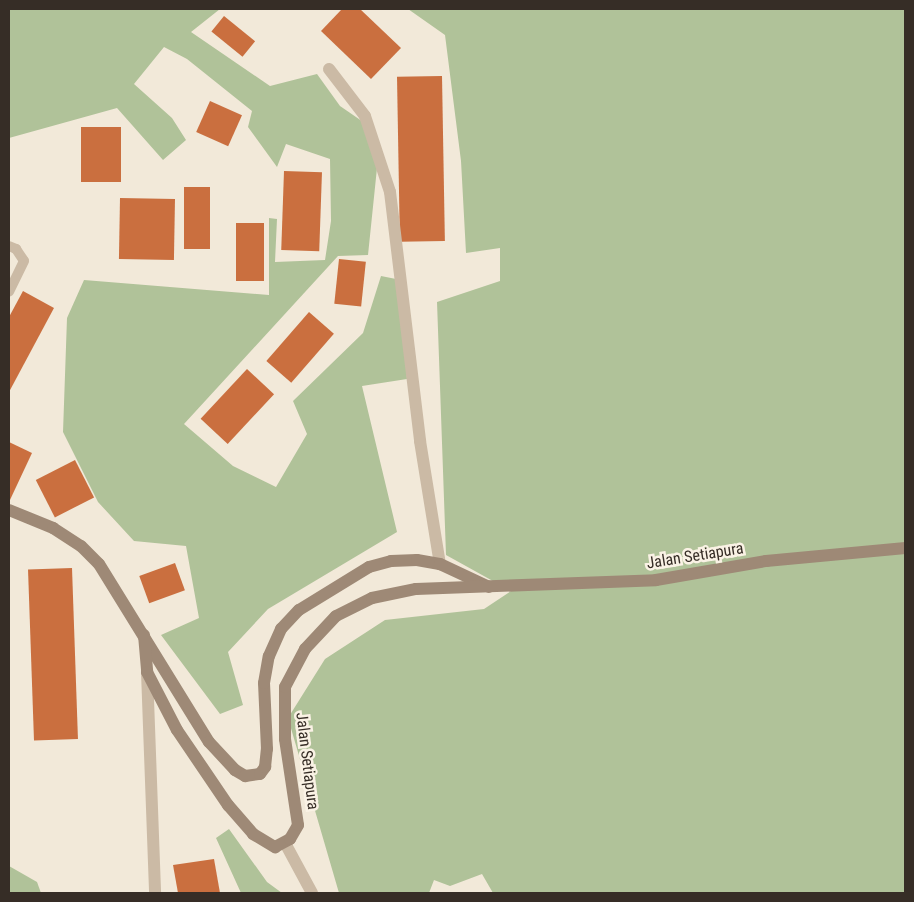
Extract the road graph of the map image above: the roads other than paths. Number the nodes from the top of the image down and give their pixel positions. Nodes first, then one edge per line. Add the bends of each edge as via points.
1 (329, 69) dead end
2 (9, 246) edge
3 (9, 292) edge
4 (9, 510) edge
5 (905, 548) edge
6 (440, 564) junction
7 (489, 588) junction
8 (144, 635) junction
9 (147, 672) junction
10 (286, 843) junction
11 (154, 893) edge
12 (312, 893) edge

1 - 6 street via 365,116 390,192 420,442
2 - 3 lane via 16,249 24,260
4 - 8 street, Jalan Setiapura via 53,528 82,546 99,564
5 - 7 street, Jalan Setiapura via 766,561 656,580
6 - 7 street, Jalan Setiapura
6 - 8 street, Jalan Setiapura via 408,560 368,567 299,610 281,629 269,656 264,683 267,749 265,767 260,774 245,776 235,770 209,742
7 - 10 street, Jalan Setiapura via 416,589 372,598 336,616 305,648 286,687 285,739 298,825
8 - 9 street, Jalan Setiapura
9 - 10 street, Jalan Setiapura via 177,730 228,805 264,842 275,847
9 - 11 street
10 - 12 street

